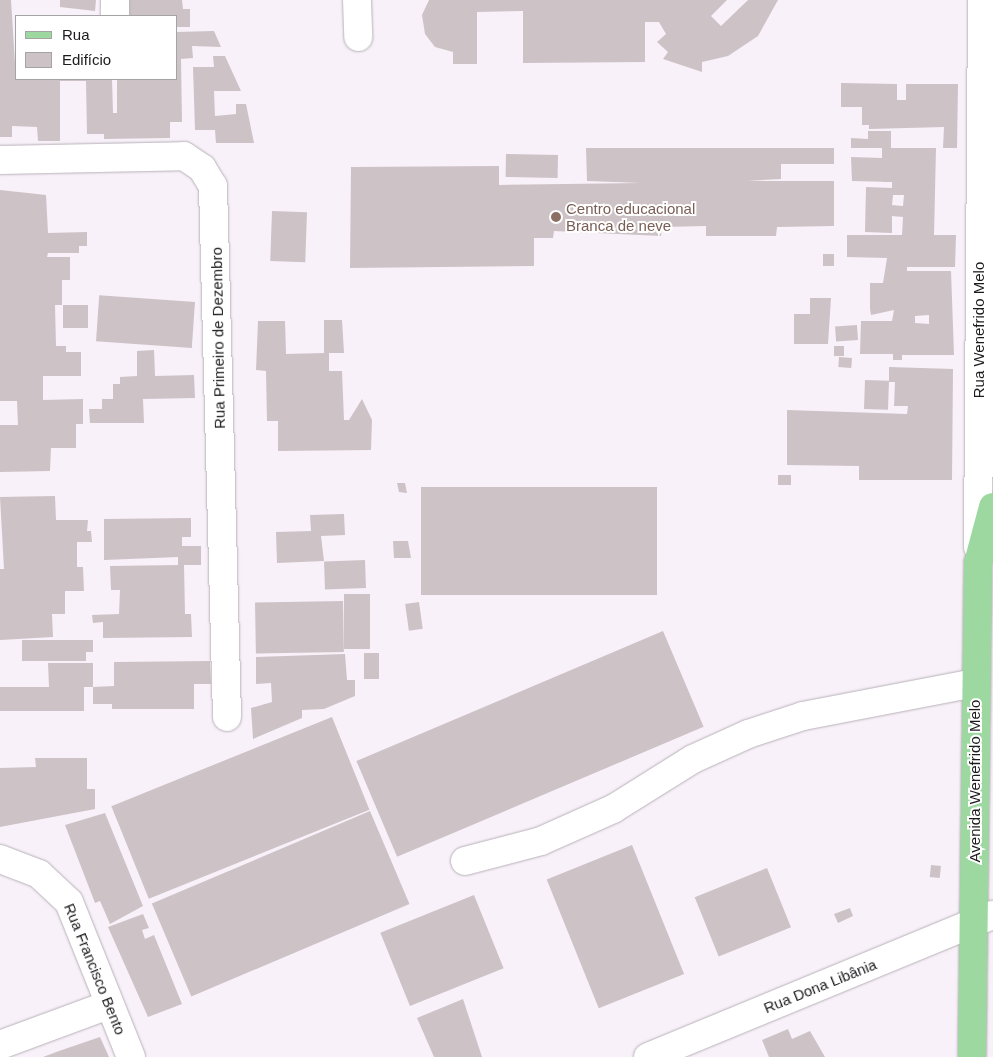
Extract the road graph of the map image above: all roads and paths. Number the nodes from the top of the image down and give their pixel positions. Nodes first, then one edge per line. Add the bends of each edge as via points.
1 (115, 0) edge
2 (357, 0) edge
3 (982, 0) edge
4 (115, 15) edge
5 (358, 37) dead end
6 (988, 96) edge
7 (0, 160) edge
8 (993, 507) edge
9 (978, 563) junction
10 (975, 683) junction
11 (228, 717) dead end
12 (0, 859) edge
13 (465, 861) dead end
14 (983, 919) edge
15 (108, 1005) junction
16 (0, 1045) edge
17 (131, 1057) edge
18 (648, 1057) edge
19 (972, 1057) edge

1 - 4 street
2 - 5 street
3 - 6 street
6 - 9 street, Rua Wenefrido Melo
7 - 11 street, Rua Primeiro de Dezembro via 184,156 202,168 213,186
8 - 9 main road, Avenida Wenefrido Melo
9 - 10 main road, Avenida Wenefrido Melo
10 - 13 street via 954,684 803,716 748,734 693,759 613,809 541,841
10 - 14 main road, Avenida Wenefrido Melo
12 - 15 street, Rua Francisco Bento via 39,874 69,902
14 - 18 street, Rua Dona Libânia
14 - 19 main road, Avenida Wenefrido Melo
15 - 16 street
15 - 17 street, Rua Francisco Bento

